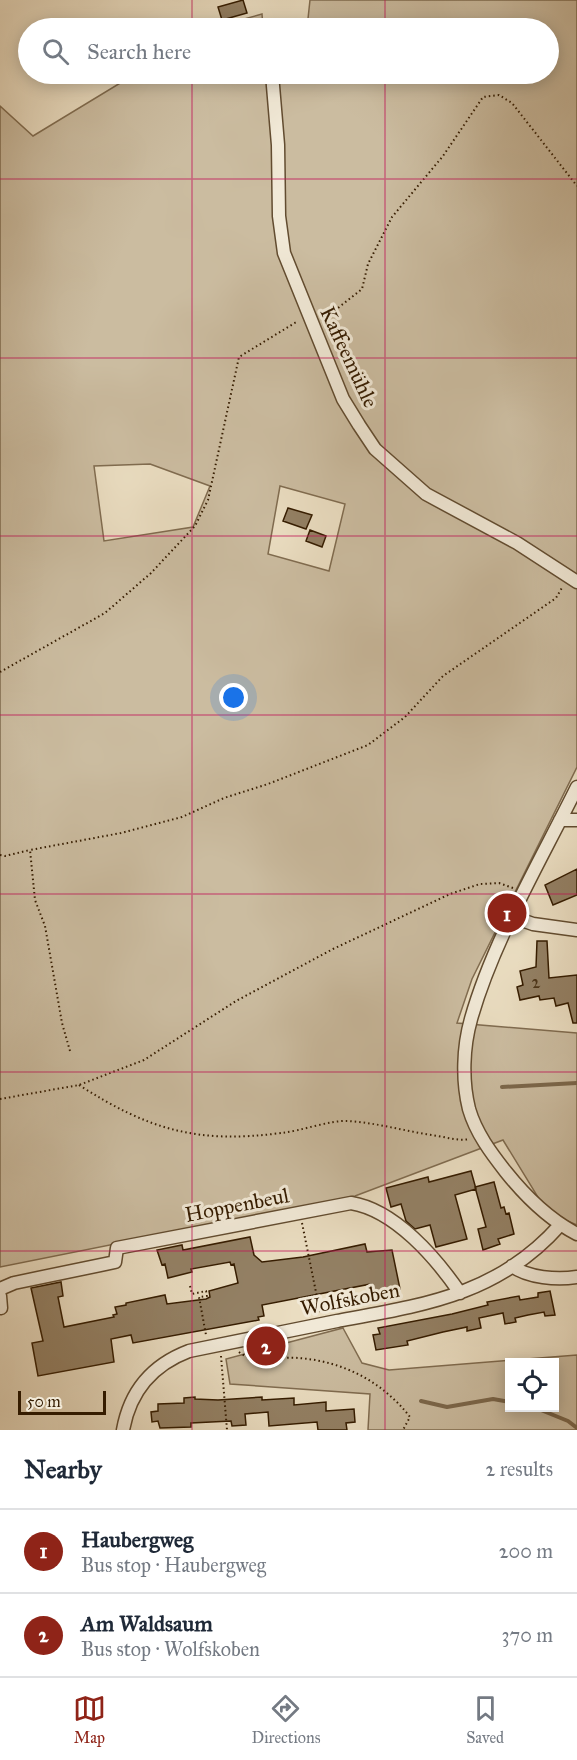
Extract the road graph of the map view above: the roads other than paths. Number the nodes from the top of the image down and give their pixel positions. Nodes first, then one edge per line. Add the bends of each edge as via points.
1 (273, 84) edge
2 (573, 579) edge
3 (577, 787) edge
4 (561, 820) junction
5 (577, 820) edge
6 (513, 916) junction
7 (577, 930) edge
8 (560, 1225) junction
9 (577, 1234) edge
10 (512, 1266) junction
11 (577, 1277) edge
12 (0, 1289) edge
13 (460, 1293) junction
14 (123, 1430) edge

1 - 2 street, Kaffeemühle via 284,253 343,399 375,448 426,494 517,543
3 - 4 street
4 - 5 street
4 - 6 street
6 - 7 street via 533,924
6 - 8 street via 471,1020 466,1050 468,1100 481,1138 516,1185
8 - 9 street
8 - 10 street, Wolfskoben
10 - 11 street via 521,1272 556,1278
10 - 13 street, Wolfskoben
12 - 13 street, Hoppenbeul via 115,1262 117,1248 351,1203 377,1210 441,1265
13 - 14 street, Wolfskoben via 429,1304 189,1351 143,1380 130,1402

